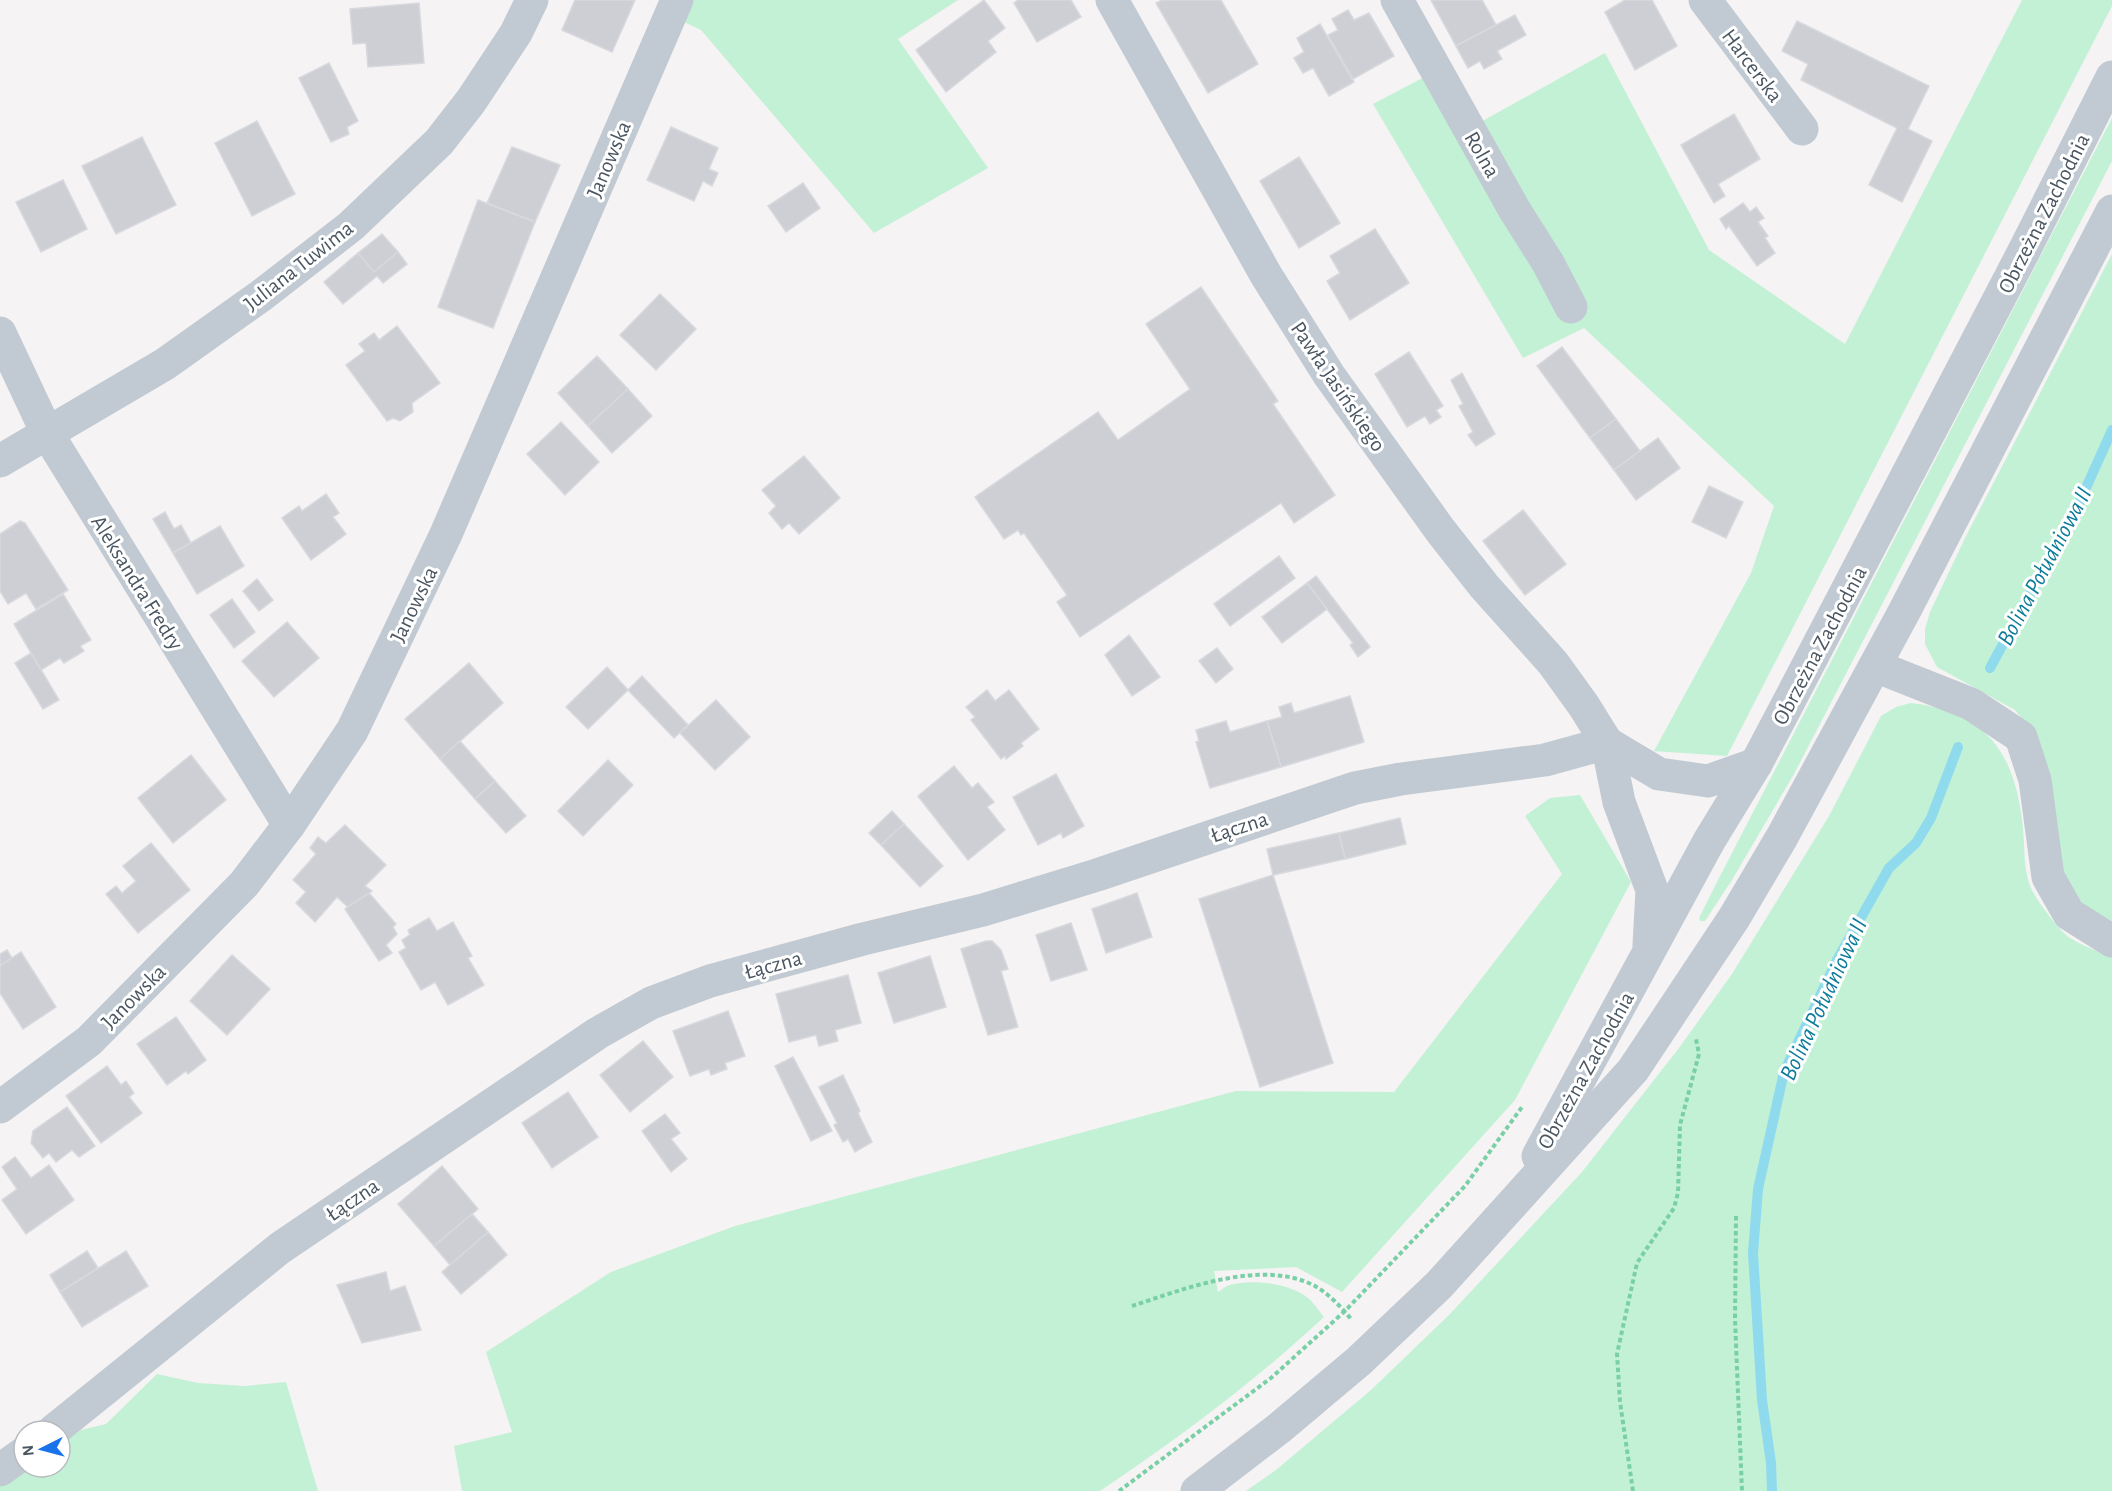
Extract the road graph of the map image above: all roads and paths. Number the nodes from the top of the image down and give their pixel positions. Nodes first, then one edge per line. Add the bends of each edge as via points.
1 (532, 0) edge
2 (677, 0) edge
3 (1112, 0) edge
4 (1397, 0) edge
5 (1721, 8) edge
6 (2112, 77) edge
7 (1802, 129) dead end
8 (2112, 211) edge
9 (1571, 307) dead end
10 (0, 333) edge
11 (47, 433) junction
12 (0, 461) edge
13 (1875, 666) junction
14 (1607, 743) junction
15 (1756, 764) junction
16 (288, 825) junction
17 (2112, 941) edge
18 (1649, 953) junction
19 (1687, 988) junction
20 (1524, 1103) dead end
21 (0, 1107) edge
22 (1512, 1205) junction
23 (1736, 1216) dead end
24 (1132, 1306) dead end
25 (1345, 1311) junction
26 (1376, 1345) junction
27 (68, 1419) edge
28 (1119, 1491) edge
29 (1197, 1491) edge
30 (1633, 1491) edge
31 (1742, 1491) edge

1 - 11 street, Juliana Tuwima via 516,33 439,142 351,226 165,364
2 - 16 street, Janowska via 446,534 352,731
3 - 14 street, Pawła Jasińskiego via 1266,275 1329,375 1484,586 1553,663
4 - 9 street, Rolna
5 - 7 street, Harcerska
6 - 15 street, Obrzeżna Zachodnia
8 - 13 street, Obrzeżna Zachodnia
10 - 11 street, Aleksandra Fredry
11 - 12 street, Juliana Tuwima
11 - 16 street, Aleksandra Fredry
13 - 17 street via 1971,704 2021,737 2035,780 2048,877 2069,914
13 - 19 street, Obrzeżna Zachodnia via 1782,837
14 - 15 street, Pawła Jasińskiego via 1669,776 1708,781
14 - 18 street, Pawła Jasińskiego via 1619,802 1652,890
14 - 27 street, Łączna via 1545,760 1354,788 1075,882 710,981 651,1003 598,1033 280,1248
15 - 18 street, Obrzeżna Zachodnia
16 - 21 street, Janowska via 244,884 89,1041
18 - 22 street, Obrzeżna Zachodnia
19 - 22 street, Obrzeżna Zachodnia via 1633,1070
19 - 30 path via 1699,1054 1680,1125 1678,1193 1674,1208 1637,1263 1617,1354
20 - 25 path via 1465,1186
22 - 26 street, Obrzeżna Zachodnia
23 - 31 path via 1735,1319
24 - 25 path via 1198,1284 1246,1275 1290,1276 1316,1286
25 - 26 path
25 - 28 path via 1271,1378
26 - 29 street, Obrzeżna Zachodnia via 1278,1429

